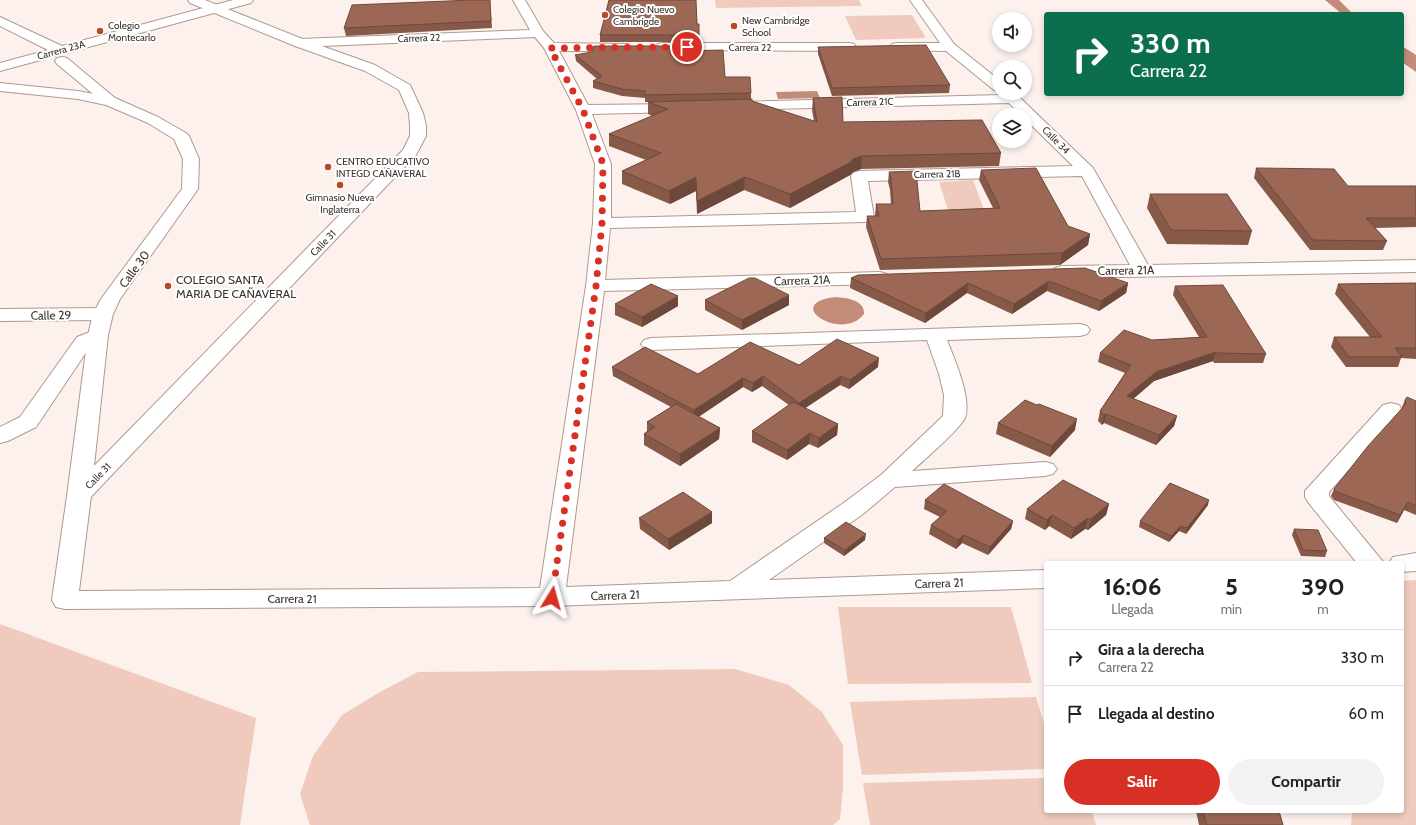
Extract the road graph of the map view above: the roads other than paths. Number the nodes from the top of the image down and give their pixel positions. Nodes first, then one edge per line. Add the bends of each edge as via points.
1 (194, 0) edge
2 (247, 0) edge
3 (519, 0) edge
4 (916, 0) edge
5 (216, 9) junction
6 (0, 21) edge
7 (538, 33) junction
8 (300, 43) junction
9 (637, 47) edge
10 (653, 47) edge
11 (864, 47) edge
12 (888, 47) edge
13 (949, 47) junction
14 (550, 48) junction
15 (61, 56) junction
16 (0, 67) edge
17 (992, 81) edge
18 (0, 87) edge
19 (992, 97) edge
20 (1014, 100) edge
21 (110, 101) junction
22 (694, 107) edge
23 (718, 107) edge
24 (583, 110) junction
25 (1087, 171) junction
26 (602, 223) junction
27 (1416, 266) edge
28 (1141, 270) junction
29 (1046, 272) edge
30 (896, 277) edge
31 (596, 286) junction
32 (103, 314) junction
33 (0, 315) edge
34 (1080, 330) dead end
35 (935, 334) junction
36 (98, 335) junction
37 (651, 344) dead end
38 (1391, 410) dead end
39 (0, 436) edge
40 (1045, 469) dead end
41 (889, 480) junction
42 (79, 496) junction
43 (1369, 561) edge
44 (1416, 562) edge
45 (1404, 563) edge
46 (1044, 579) edge
47 (736, 590) junction
48 (552, 598) junction
49 (65, 600) joint

1 - 5 street, Calle 31
2 - 5 street, Carrera 23A
3 - 7 street
4 - 13 street
5 - 8 street, Calle 31
5 - 15 street, Carrera 23A
6 - 15 street
7 - 8 street, Carrera 22
7 - 14 street
8 - 42 street, Calle 31 via 370,68 405,88 416,113 418,136 410,152
9 - 14 street
10 - 11 street, Carrera 22
12 - 13 street
13 - 17 street
14 - 24 street
15 - 16 street, Carrera 23A
15 - 21 street
18 - 21 street, Calle 30
19 - 23 street, Carrera 21C
20 - 25 street, Calle 34
21 - 32 street, Calle 30 via 181,136 191,159 190,189 111,299
22 - 24 street
24 - 26 street via 603,164
25 - 26 street, Carrera 21B via 859,176 865,217
25 - 28 street
26 - 31 street
27 - 28 street, Carrera 21A
28 - 29 street, Carrera 21A
30 - 31 street, Carrera 21A
31 - 48 street
32 - 33 street, Calle 29
32 - 36 street, Calle 30
34 - 35 street
35 - 37 street
35 - 41 street via 955,395 954,417
36 - 39 street via 84,341 28,422
36 - 42 street, Calle 30
38 - 43 street via 1317,491 1317,497
40 - 41 street
41 - 47 street via 854,508
42 - 49 street, Calle 30
44 - 45 street
46 - 47 street, Carrera 21
47 - 48 street, Carrera 21
48 - 49 street, Carrera 21

